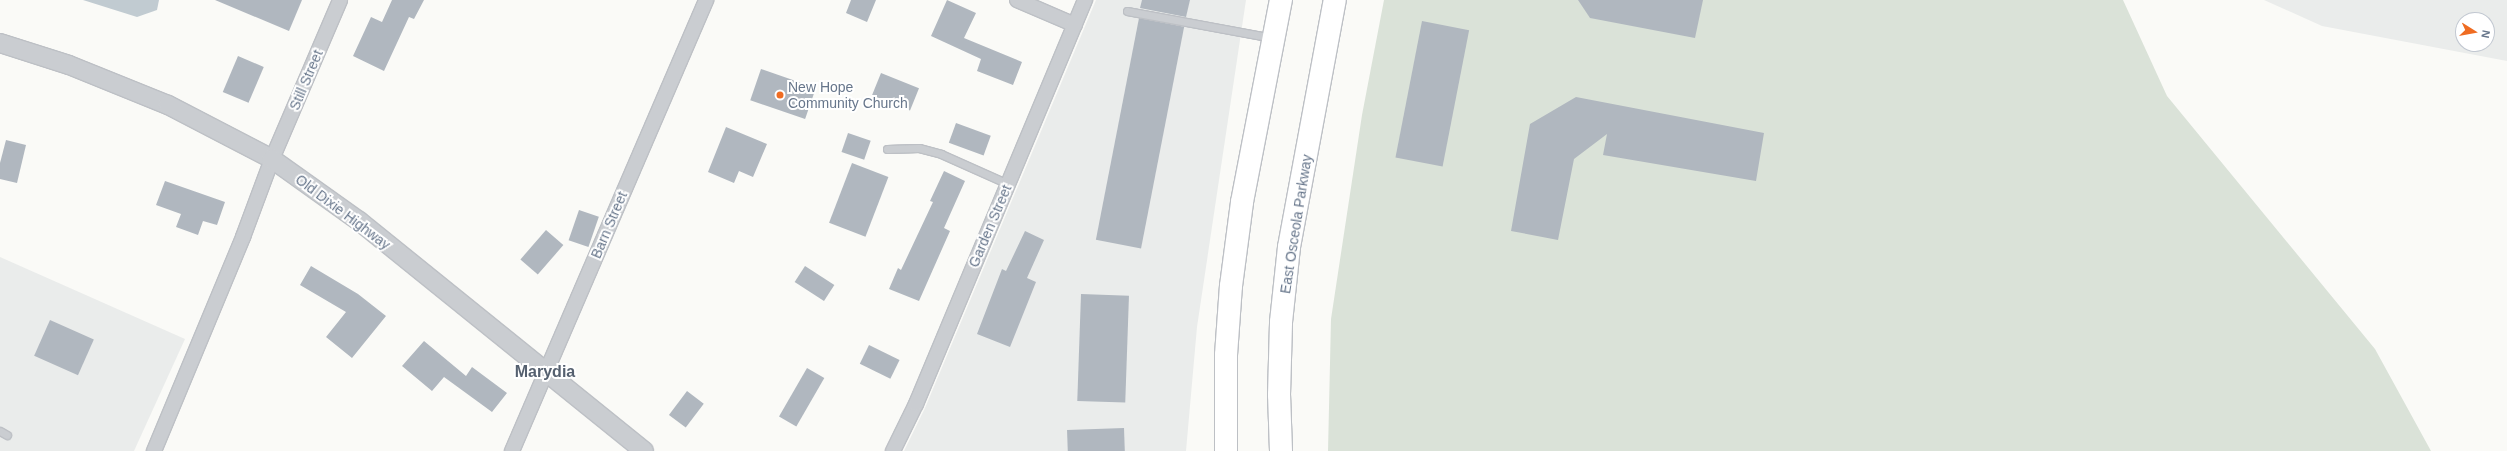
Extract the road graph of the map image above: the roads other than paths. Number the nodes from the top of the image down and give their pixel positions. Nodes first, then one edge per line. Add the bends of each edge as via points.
1 (340, 0) edge
2 (706, 0) edge
3 (1017, 0) edge
4 (1085, 0) edge
5 (1281, 0) edge
6 (1335, 0) edge
7 (1127, 11) dead end
8 (1075, 25) junction
9 (1274, 38) junction
10 (2, 46) edge
11 (887, 149) dead end
12 (272, 159) junction
13 (1008, 184) junction
14 (545, 372) junction
15 (0, 431) edge
16 (7, 435) dead end
17 (154, 451) edge
18 (512, 451) edge
19 (644, 451) edge
20 (893, 451) edge
21 (1226, 451) edge
22 (1280, 451) edge

1 - 12 street, Still Street
2 - 14 street, Barn Street
3 - 8 street
4 - 8 street, Garden Street
5 - 9 main road
6 - 22 main road, East Osceola Parkway via 1289,247 1281,322
7 - 9 lane
8 - 13 street, Garden Street
9 - 21 main road via 1242,202 1231,286 1226,355
10 - 12 street, Old Dixie Highway via 69,65 168,105
11 - 13 lane via 919,148 941,154
12 - 14 street, Old Dixie Highway via 358,221
12 - 17 street, Still Street via 243,237
13 - 20 street, Garden Street via 916,404
14 - 18 street, Barn Street
14 - 19 street, Old Dixie Highway
15 - 16 lane

